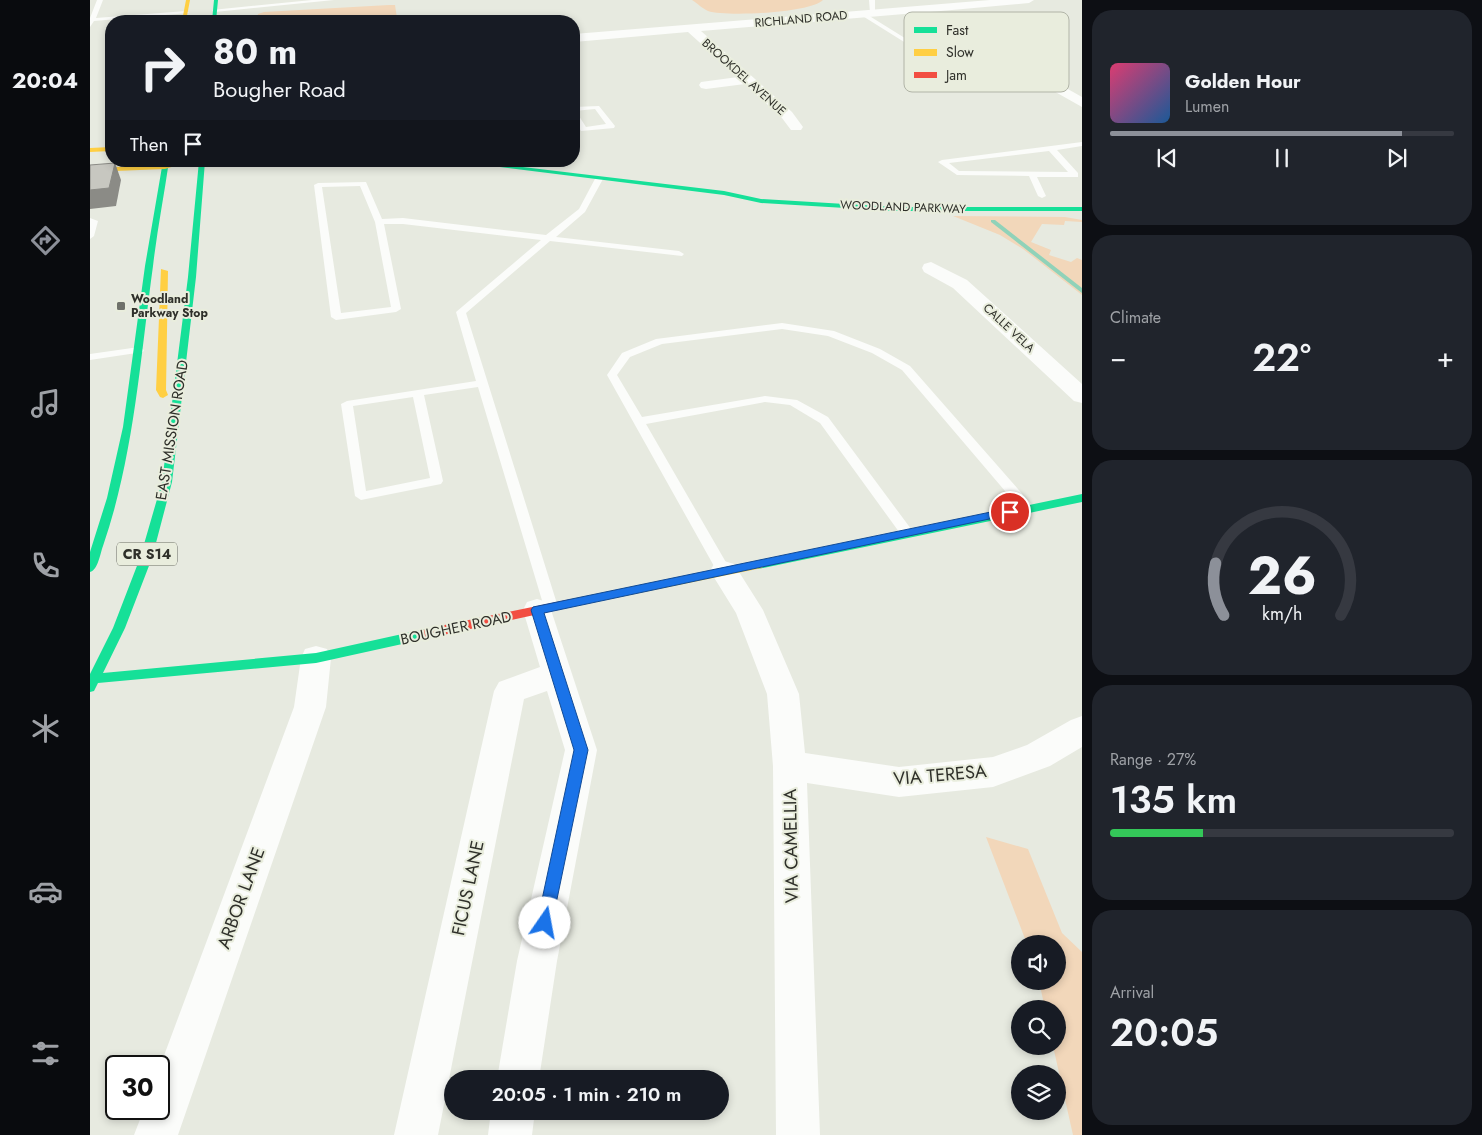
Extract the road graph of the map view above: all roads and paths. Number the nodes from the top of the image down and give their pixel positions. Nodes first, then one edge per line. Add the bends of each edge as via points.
1 (100, 0) edge
2 (188, 0) edge
3 (332, 0) edge
4 (872, 0) edge
5 (1029, 0) edge
6 (917, 9) junction
7 (215, 10) edge
8 (922, 12) edge
9 (868, 13) junction
10 (185, 15) edge
11 (105, 21) edge
12 (91, 22) edge
13 (691, 28) junction
14 (580, 37) edge
15 (904, 37) edge
16 (748, 80) junction
17 (706, 85) dead end
18 (1063, 92) edge
19 (1082, 103) edge
20 (580, 108) edge
21 (580, 123) edge
22 (796, 127) dead end
23 (1082, 144) edge
24 (1051, 148) junction
25 (105, 150) edge
26 (90, 152) edge
27 (105, 153) edge
28 (128, 167) edge
29 (165, 167) edge
30 (201, 167) edge
31 (501, 167) edge
32 (90, 170) edge
33 (1032, 174) junction
34 (599, 179) junction
35 (763, 189) dead end
36 (724, 193) junction
37 (1025, 196) dead end
38 (1046, 196) joint
39 (1082, 209) edge
40 (90, 221) edge
41 (379, 222) junction
42 (90, 236) edge
43 (549, 238) junction
44 (679, 254) dead end
45 (149, 266) junction
46 (930, 268) dead end
47 (139, 350) junction
48 (90, 357) edge
49 (483, 383) junction
50 (418, 393) junction
51 (1082, 396) edge
52 (640, 421) junction
53 (175, 422) junction
54 (1082, 498) edge
55 (1027, 508) junction
56 (907, 533) junction
57 (90, 568) edge
58 (724, 571) junction
59 (544, 609) junction
60 (316, 658) junction
61 (557, 674) junction
62 (91, 681) edge
63 (1082, 730) edge
64 (790, 766) junction
65 (519, 1070) edge
66 (512, 1120) edge
67 (156, 1135) edge
68 (416, 1135) edge
69 (510, 1135) edge
70 (798, 1135) edge

1 - 12 lane
2 - 10 main road
3 - 7 lane
4 - 9 lane
5 - 6 street, RICHLAND ROAD
6 - 8 street
6 - 9 street, RICHLAND ROAD
9 - 13 street, RICHLAND ROAD
9 - 15 lane
11 - 12 lane
13 - 14 street, RICHLAND ROAD
13 - 16 street, BROOKDEL AVENUE
16 - 17 street
16 - 22 street, BROOKDEL AVENUE
18 - 19 street
20 - 21 lane via 598,107 611,126 584,129
23 - 24 lane
24 - 33 lane via 1075,175
24 - 33 lane via 942,162 957,173
25 - 26 main road
26 - 27 main road
28 - 32 main road
29 - 45 main road, CR S14
30 - 53 main road, EAST MISSION ROAD / CR S14
31 - 34 main road, WOODLAND PARKWAY
33 - 38 lane
34 - 36 main road, WOODLAND PARKWAY
34 - 43 lane via 582,210
35 - 36 main road, WOODLAND PARKWAY
36 - 39 main road, WOODLAND PARKWAY via 761,201 895,208
37 - 38 main road
40 - 42 lane via 94,221
41 - 41 lane via 396,309 336,317 318,185 363,184
41 - 43 lane via 403,221
43 - 44 lane
43 - 49 lane via 461,312
45 - 47 main road, CR S14
45 - 53 main road via 164,267 161,390
46 - 51 street, CALLE VELA via 960,284
47 - 48 lane
47 - 57 main road, CR S14 via 117,492
49 - 50 lane
49 - 59 lane
50 - 50 lane via 347,404 361,496 437,481
52 - 55 lane via 612,375 626,355 660,340 782,326 830,333 876,351 906,368
52 - 56 lane via 765,400 793,402 824,420
52 - 58 lane
53 - 62 main road, EAST MISSION ROAD / CR S14 via 167,482 146,558 119,628
54 - 55 main road, BOUGHER ROAD
55 - 56 main road, BOUGHER ROAD
56 - 58 main road, BOUGHER ROAD
58 - 59 main road, BOUGHER ROAD
58 - 64 street, VIA CAMELLIA via 749,610 783,694
59 - 60 main road, BOUGHER ROAD
59 - 61 street
60 - 62 main road, BOUGHER ROAD
60 - 67 street, ARBOR LANE via 310,707
61 - 65 street via 581,750 537,961
61 - 68 street, FICUS LANE via 510,691
63 - 64 street, VIA TERESA via 1038,756 993,772 899,782
64 - 70 street, VIA CAMELLIA
66 - 69 street

